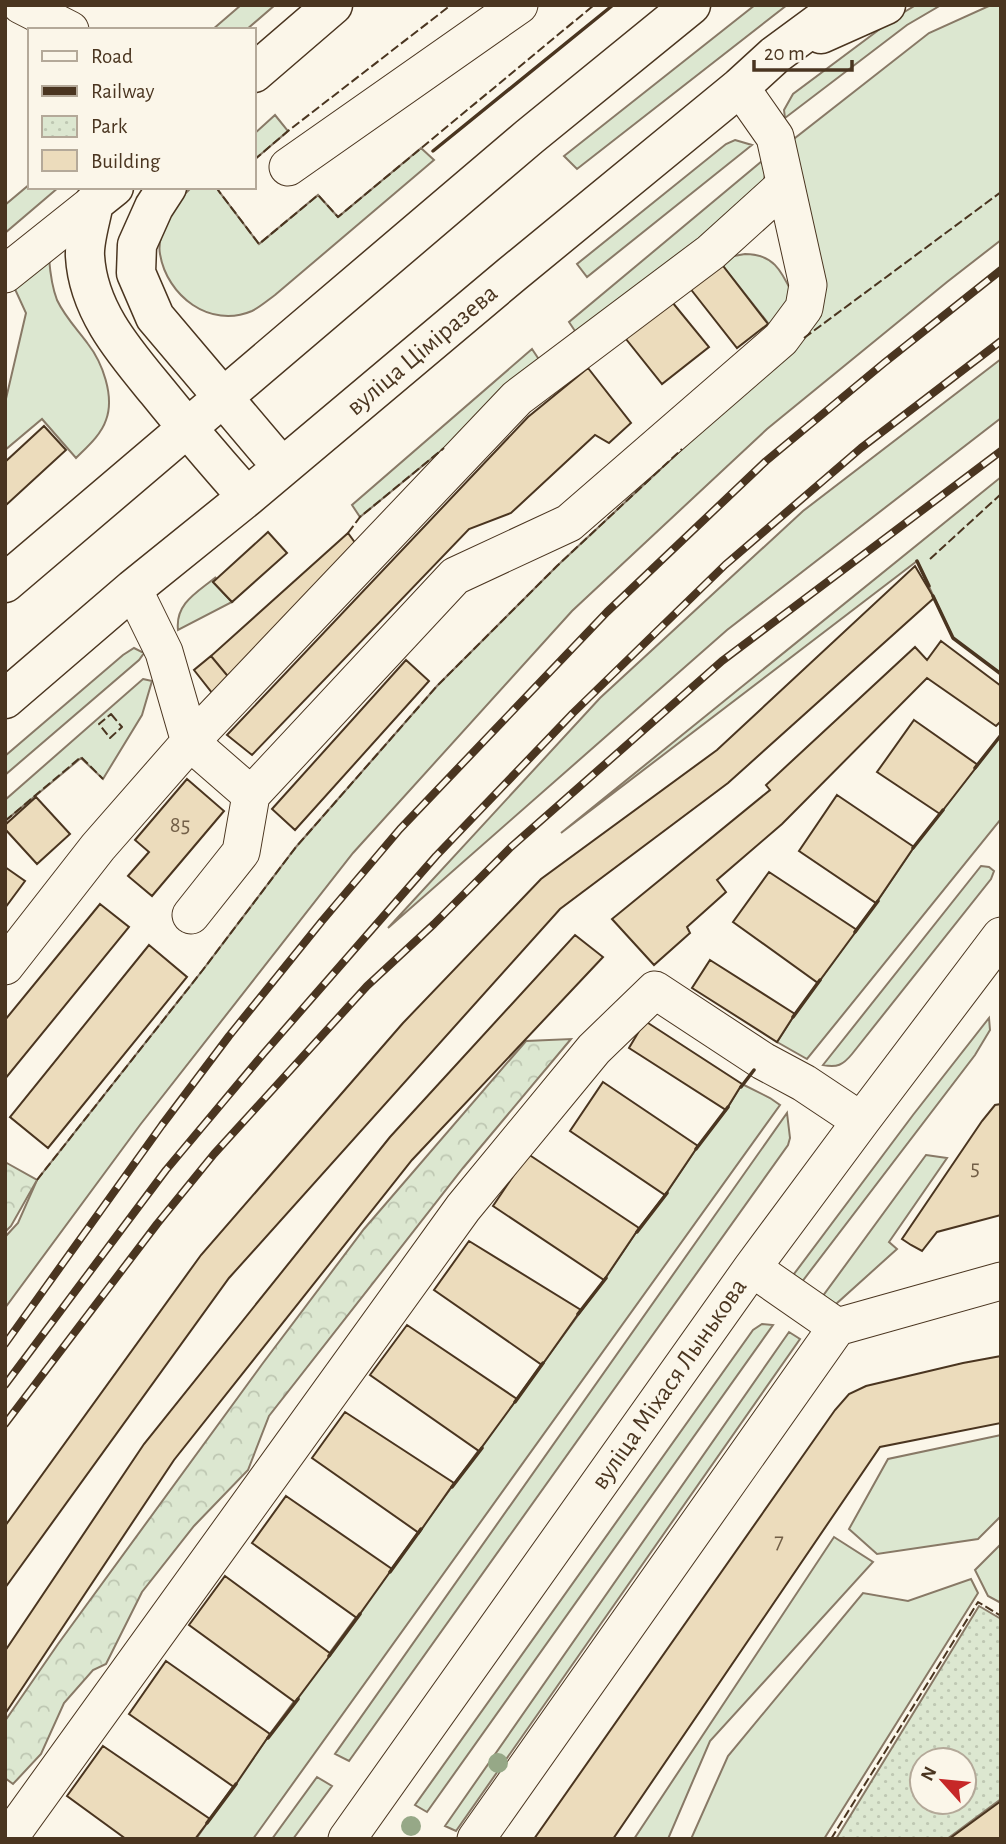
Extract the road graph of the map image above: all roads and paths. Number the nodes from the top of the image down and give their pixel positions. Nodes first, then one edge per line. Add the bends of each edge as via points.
1 (22, 5) edge
2 (333, 5) edge
3 (519, 5) edge
4 (691, 5) edge
5 (843, 5) edge
6 (886, 5) edge
7 (66, 28) edge
8 (775, 55) junction
9 (256, 71) edge
10 (740, 86) junction
11 (288, 167) dead end
12 (785, 185) junction
13 (166, 189) edge
14 (104, 195) edge
15 (5, 274) edge
16 (223, 397) junction
17 (186, 428) junction
18 (282, 467) junction
19 (247, 497) junction
20 (5, 583) edge
21 (133, 589) junction
22 (5, 699) edge
23 (190, 742) junction
24 (251, 795) junction
25 (191, 915) dead end
26 (1001, 936) edge
27 (5, 965) edge
28 (861, 1121) junction
29 (752, 1268) junction
30 (1001, 1282) edge
31 (837, 1327) junction
32 (8, 1839) edge
33 (346, 1839) edge
34 (476, 1839) edge

1 - 7 street
2 - 9 main road
3 - 11 street
4 - 16 main road
5 - 8 main road, вуліца Ціміразева
6 - 8 main road
8 - 10 main road, вуліца Ціміразева
10 - 12 street via 775,137
10 - 18 main road, вуліца Ціміразева
12 - 23 street via 711,252 517,398
12 - 24 street via 808,285 804,308 781,339 569,523 454,576
13 - 16 main road via 137,246 136,274 155,317
14 - 15 street
14 - 17 main road via 85,254 90,289 122,348
16 - 17 main road
16 - 18 main road
17 - 19 main road
17 - 20 main road
18 - 19 main road, вуліца Ціміразева
19 - 21 main road, вуліца Ціміразева
21 - 22 main road, вуліца Ціміразева
21 - 23 street via 164,652
23 - 24 street
23 - 27 street via 98,847
24 - 25 street via 241,852
26 - 28 street, вуліца Міхася Лынькова
28 - 29 street, вуліца Міхася Лынькова
28 - 32 street via 655,990 594,1049 463,1208
29 - 31 street
29 - 33 street, вуліца Міхася Лынькова
30 - 31 street
31 - 34 street

